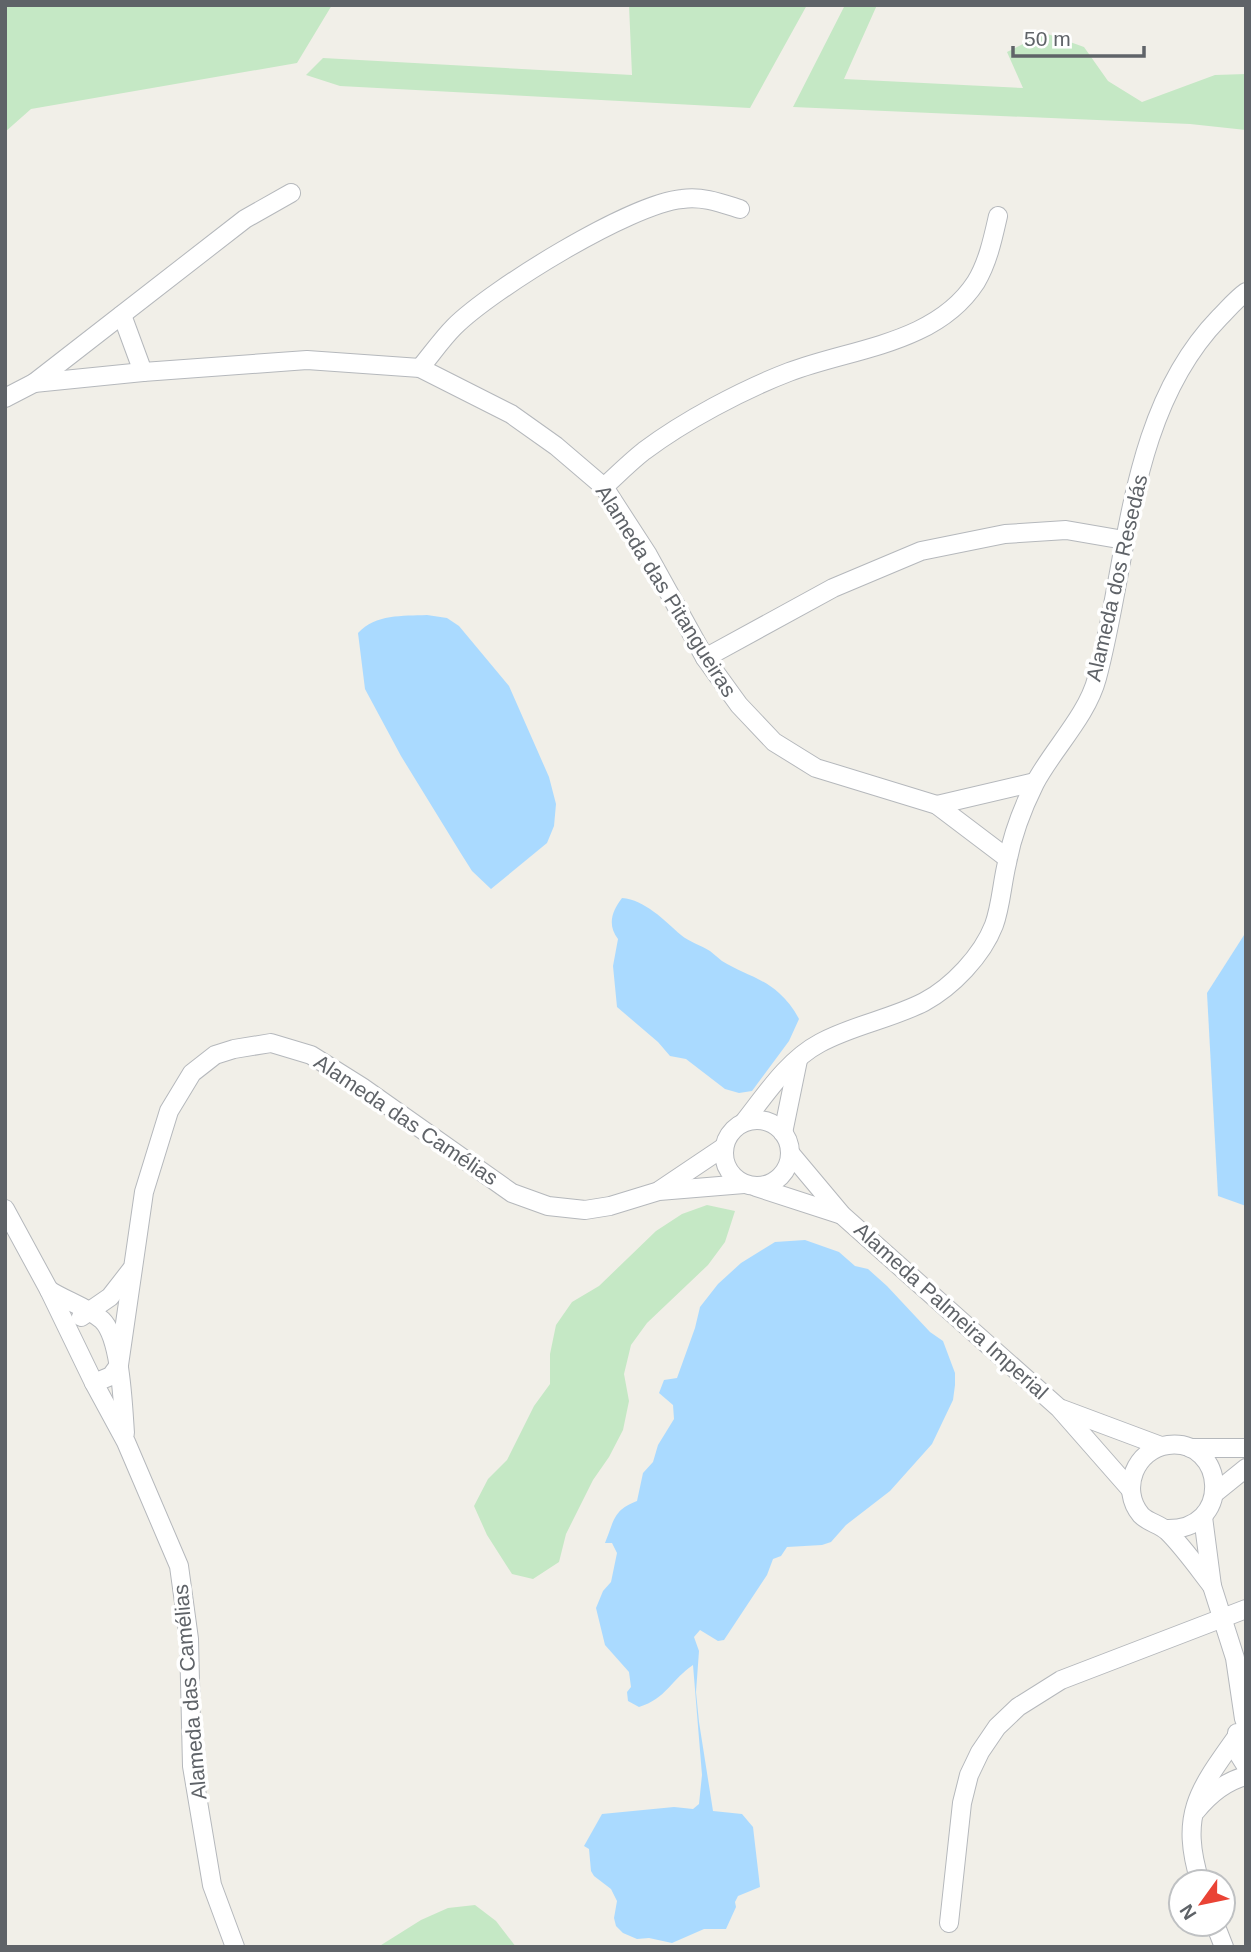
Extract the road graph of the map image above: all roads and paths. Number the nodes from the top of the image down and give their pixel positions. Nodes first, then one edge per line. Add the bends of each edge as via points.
1 (291, 193) dead end
2 (740, 209) dead end
3 (998, 216) dead end
4 (1246, 292) edge
5 (122, 315) junction
6 (420, 368) junction
7 (143, 372) junction
8 (34, 383) junction
9 (5, 398) edge
10 (604, 487) junction
11 (1124, 540) junction
12 (705, 658) junction
13 (1035, 782) junction
14 (937, 806) junction
15 (1007, 859) junction
16 (799, 1057) junction
17 (744, 1122) junction
18 (783, 1133) junction
19 (724, 1147) junction
20 (790, 1153) junction
21 (749, 1185) junction
22 (659, 1191) junction
23 (5, 1209) edge
24 (842, 1214) junction
25 (133, 1267) junction
26 (49, 1290) junction
27 (88, 1311) junction
28 (68, 1327) junction
29 (119, 1365) junction
30 (94, 1383) junction
31 (1059, 1408) junction
32 (126, 1442) junction
33 (1161, 1446) junction
34 (1188, 1447) junction
35 (1246, 1448) edge
36 (1246, 1468) edge
37 (1131, 1490) junction
38 (1215, 1493) junction
39 (1203, 1517) junction
40 (1165, 1529) junction
41 (1212, 1587) junction
42 (1246, 1609) edge
43 (1223, 1617) junction
44 (1235, 1658) junction
45 (1246, 1676) edge
46 (1245, 1719) edge
47 (1235, 1739) junction
48 (1246, 1766) edge
49 (1246, 1776) edge
50 (1192, 1816) junction
51 (1197, 1868) edge
52 (949, 1923) dead end
53 (235, 1947) edge

1 - 5 street via 245,219
2 - 6 street via 708,199 681,199 637,213 499,290 454,327
3 - 10 street via 977,280 958,306 930,326 788,372 708,411 643,452
4 - 11 street, Alameda dos Resedás via 1202,336 1172,382 1147,450
5 - 7 street
5 - 8 street
6 - 7 street, Alameda das Pitangueiras via 307,360
6 - 10 street, Alameda das Pitangueiras via 511,414
7 - 8 street, Alameda das Pitangueiras
8 - 9 street
10 - 12 street, Alameda das Pitangueiras
11 - 12 street via 1066,530 1005,534 921,551 833,588
11 - 13 street, Alameda dos Resedás via 1096,681 1073,727
12 - 14 street, Alameda das Pitangueiras via 739,705 774,742 816,768
13 - 14 street
13 - 15 street, Alameda dos Resedás
14 - 15 street, Alameda das Pitangueiras
15 - 16 street, Alameda dos Resedás via 994,925 976,956 953,980 925,1002 850,1029
16 - 17 street, Alameda dos Resedás
16 - 18 street
17 - 18 street via 765,1121
17 - 19 street via 734,1128
18 - 20 street
19 - 21 street via 727,1169
19 - 22 street
20 - 21 street via 776,1181
20 - 24 street, Alameda Palmeira Imperial
21 - 22 street
21 - 24 street
22 - 25 street, Alameda das Camélias via 585,1210 548,1206 512,1193 362,1087 310,1055 271,1043 215,1055 192,1073 169,1111 144,1192
23 - 26 street, Alameda das Camélias
24 - 31 street, Alameda Palmeira Imperial
25 - 27 street via 110,1297
25 - 29 street, Alameda das Camélias
26 - 27 street
26 - 28 street, Alameda das Camélias
27 - 28 street
27 - 29 street via 108,1328
28 - 30 street, Alameda das Camélias
29 - 30 street via 111,1376
29 - 32 street, Alameda das Camélias
30 - 32 street, Alameda das Camélias
31 - 33 street
31 - 37 street
32 - 53 street, Alameda das Camélias via 179,1566 189,1639 192,1766 212,1885
33 - 34 street
33 - 37 street via 1138,1463
34 - 35 street
34 - 38 street via 1210,1466
36 - 38 street
37 - 40 street via 1142,1515
38 - 39 street
39 - 40 street via 1192,1525
39 - 41 street
40 - 41 street
41 - 43 street
42 - 43 street
43 - 44 street
43 - 52 street via 1061,1680 1018,1707 998,1727 969,1775
44 - 45 street
44 - 46 street
46 - 47 street
47 - 48 street via 1236,1751
47 - 50 street via 1203,1785
49 - 50 street via 1227,1783
50 - 51 street

